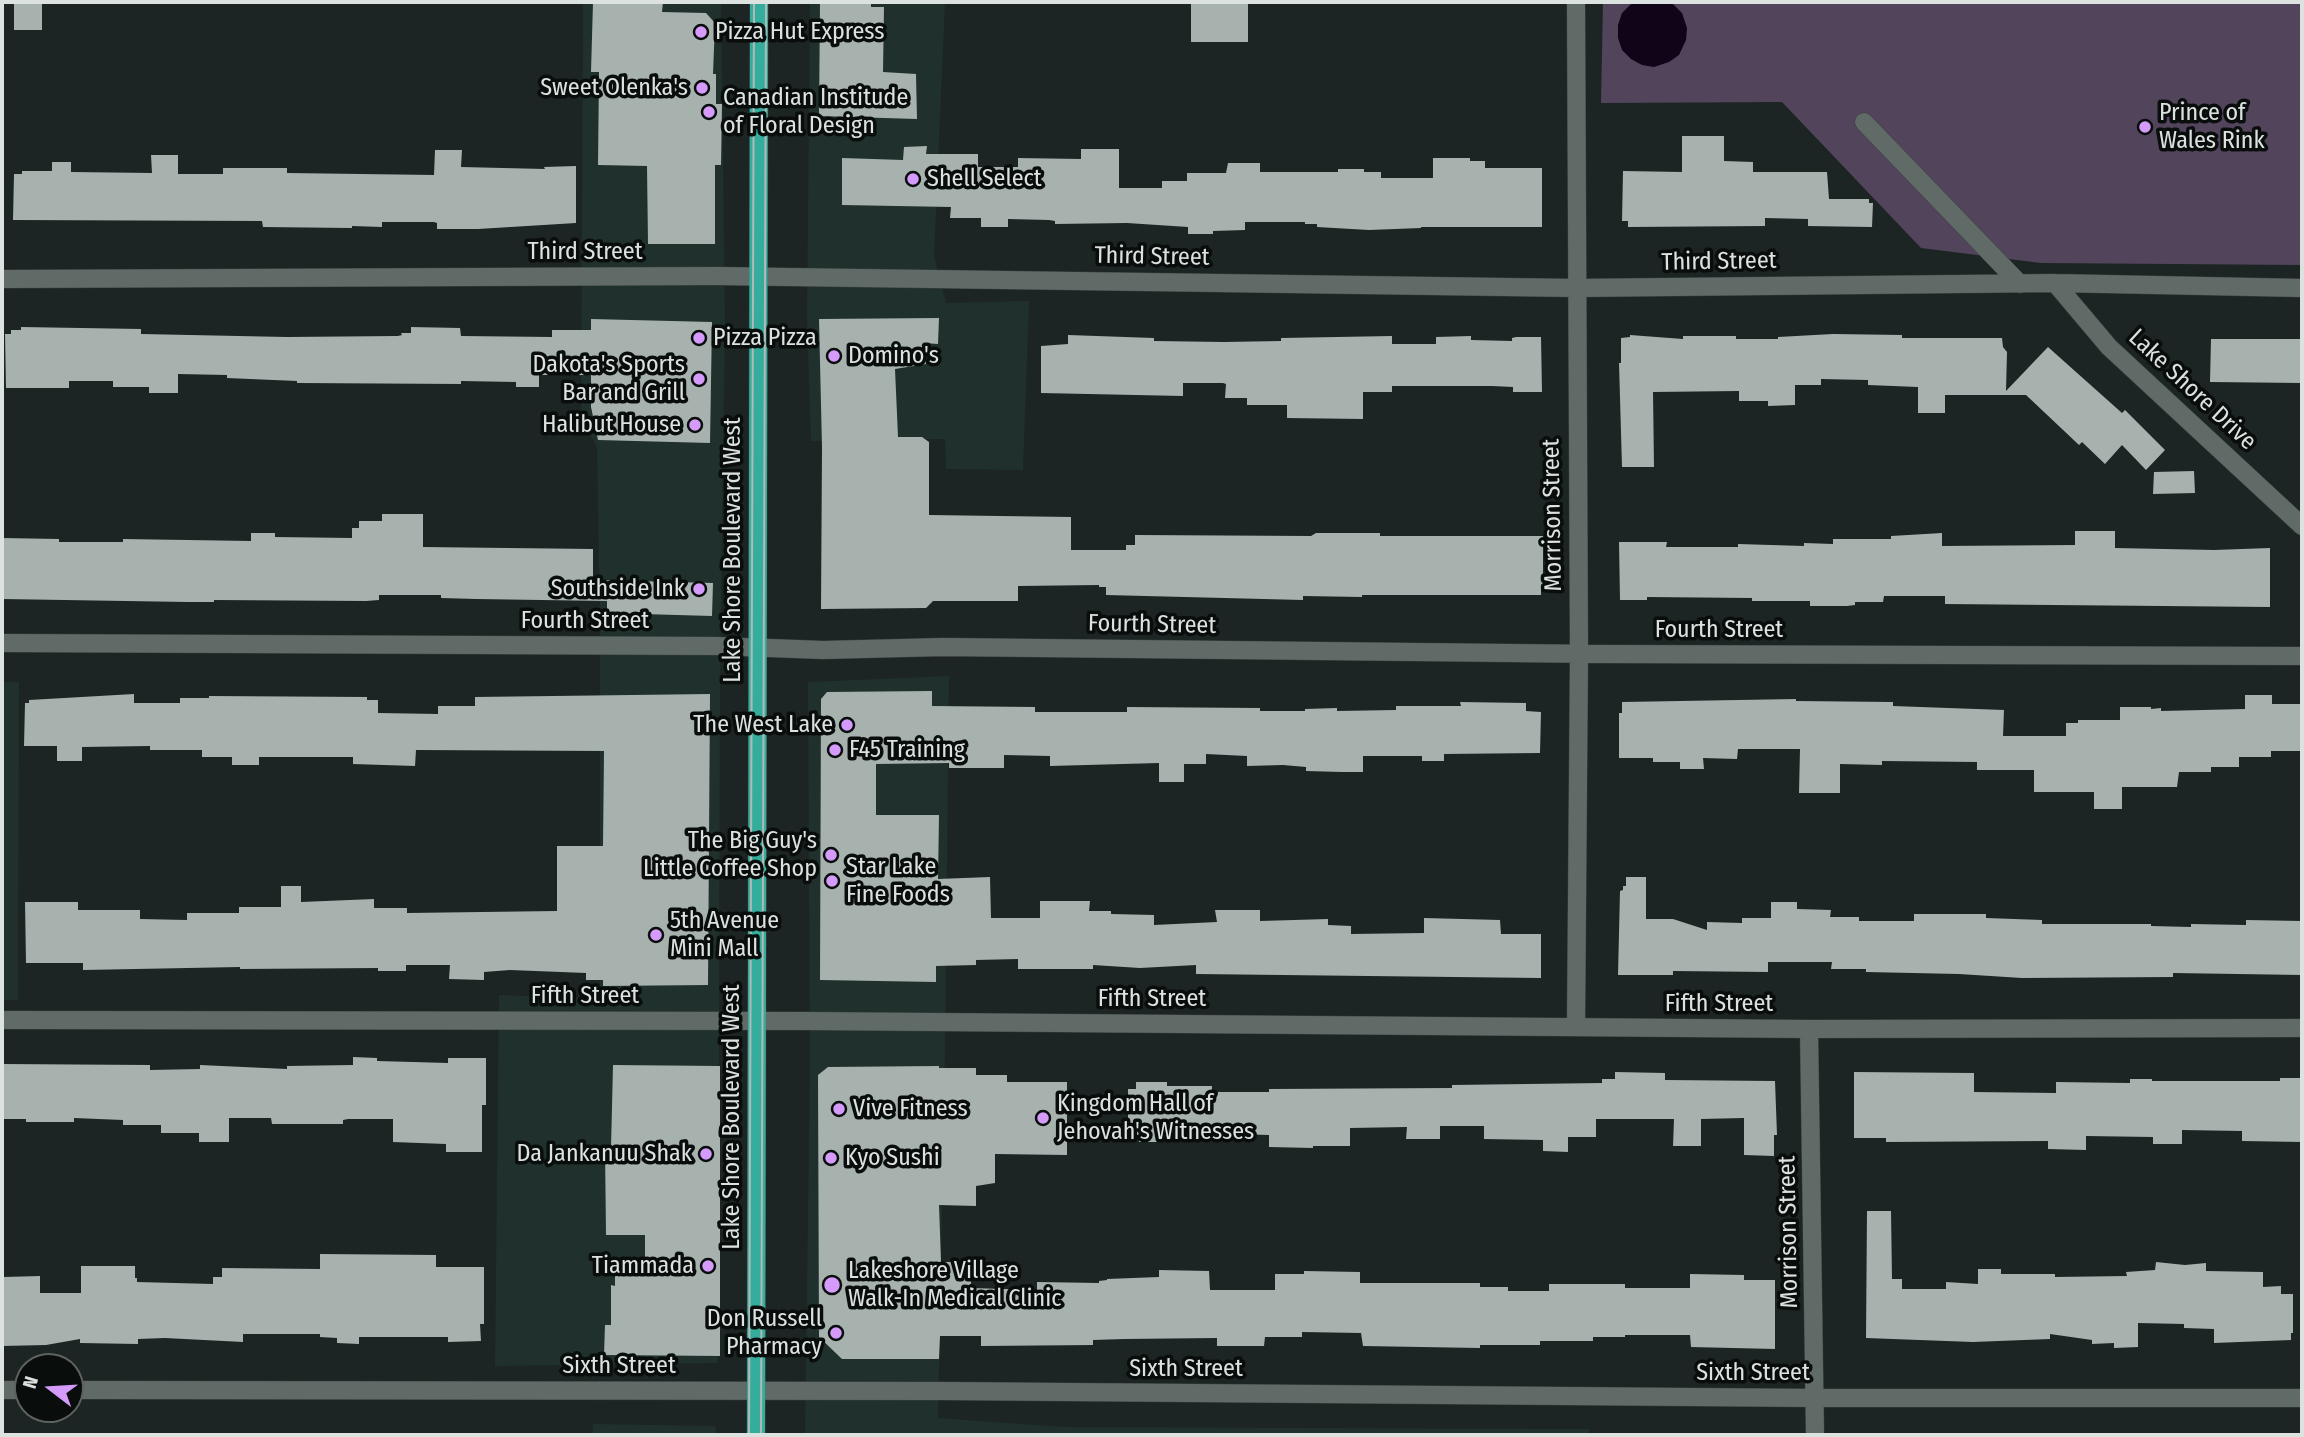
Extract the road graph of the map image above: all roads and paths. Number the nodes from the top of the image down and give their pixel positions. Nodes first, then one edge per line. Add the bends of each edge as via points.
1 (760, 2) edge
2 (1576, 2) edge
3 (1864, 122) dead end
4 (759, 276) junction
5 (2, 279) edge
6 (2055, 283) junction
7 (2020, 284) junction
8 (1576, 288) junction
9 (2302, 288) edge
10 (2302, 526) edge
11 (2, 643) edge
12 (758, 646) junction
13 (1578, 654) junction
14 (2302, 656) edge
15 (2, 1020) edge
16 (756, 1021) junction
17 (1576, 1027) junction
18 (2302, 1028) edge
19 (1809, 1029) junction
20 (84, 1390) edge
21 (756, 1391) junction
22 (1815, 1398) junction
23 (2302, 1398) edge
24 (756, 1435) edge
25 (1815, 1435) edge

1 - 4 main road, Lake Shore Boulevard West
2 - 8 street, Morrison Street
3 - 7 street
4 - 5 street, Third Street
4 - 8 street, Third Street
4 - 12 main road, Lake Shore Boulevard West
6 - 7 street, Third Street
6 - 9 street, Third Street
6 - 10 street, Lake Shore Drive via 2109,347
7 - 8 street, Third Street
8 - 13 street, Morrison Street
11 - 12 street, Fourth Street
12 - 13 street, Fourth Street
12 - 16 main road, Lake Shore Boulevard West
13 - 14 street, Fourth Street
13 - 17 street, Morrison Street
15 - 16 street, Fifth Street
16 - 17 street, Fifth Street
16 - 21 main road, Lake Shore Boulevard West
17 - 19 street, Fifth Street
18 - 19 street, Fifth Street
19 - 22 street, Morrison Street
20 - 21 street, Sixth Street
21 - 22 street, Sixth Street
21 - 24 main road, Lake Shore Boulevard West
22 - 23 street, Sixth Street
22 - 25 street, Morrison Street

